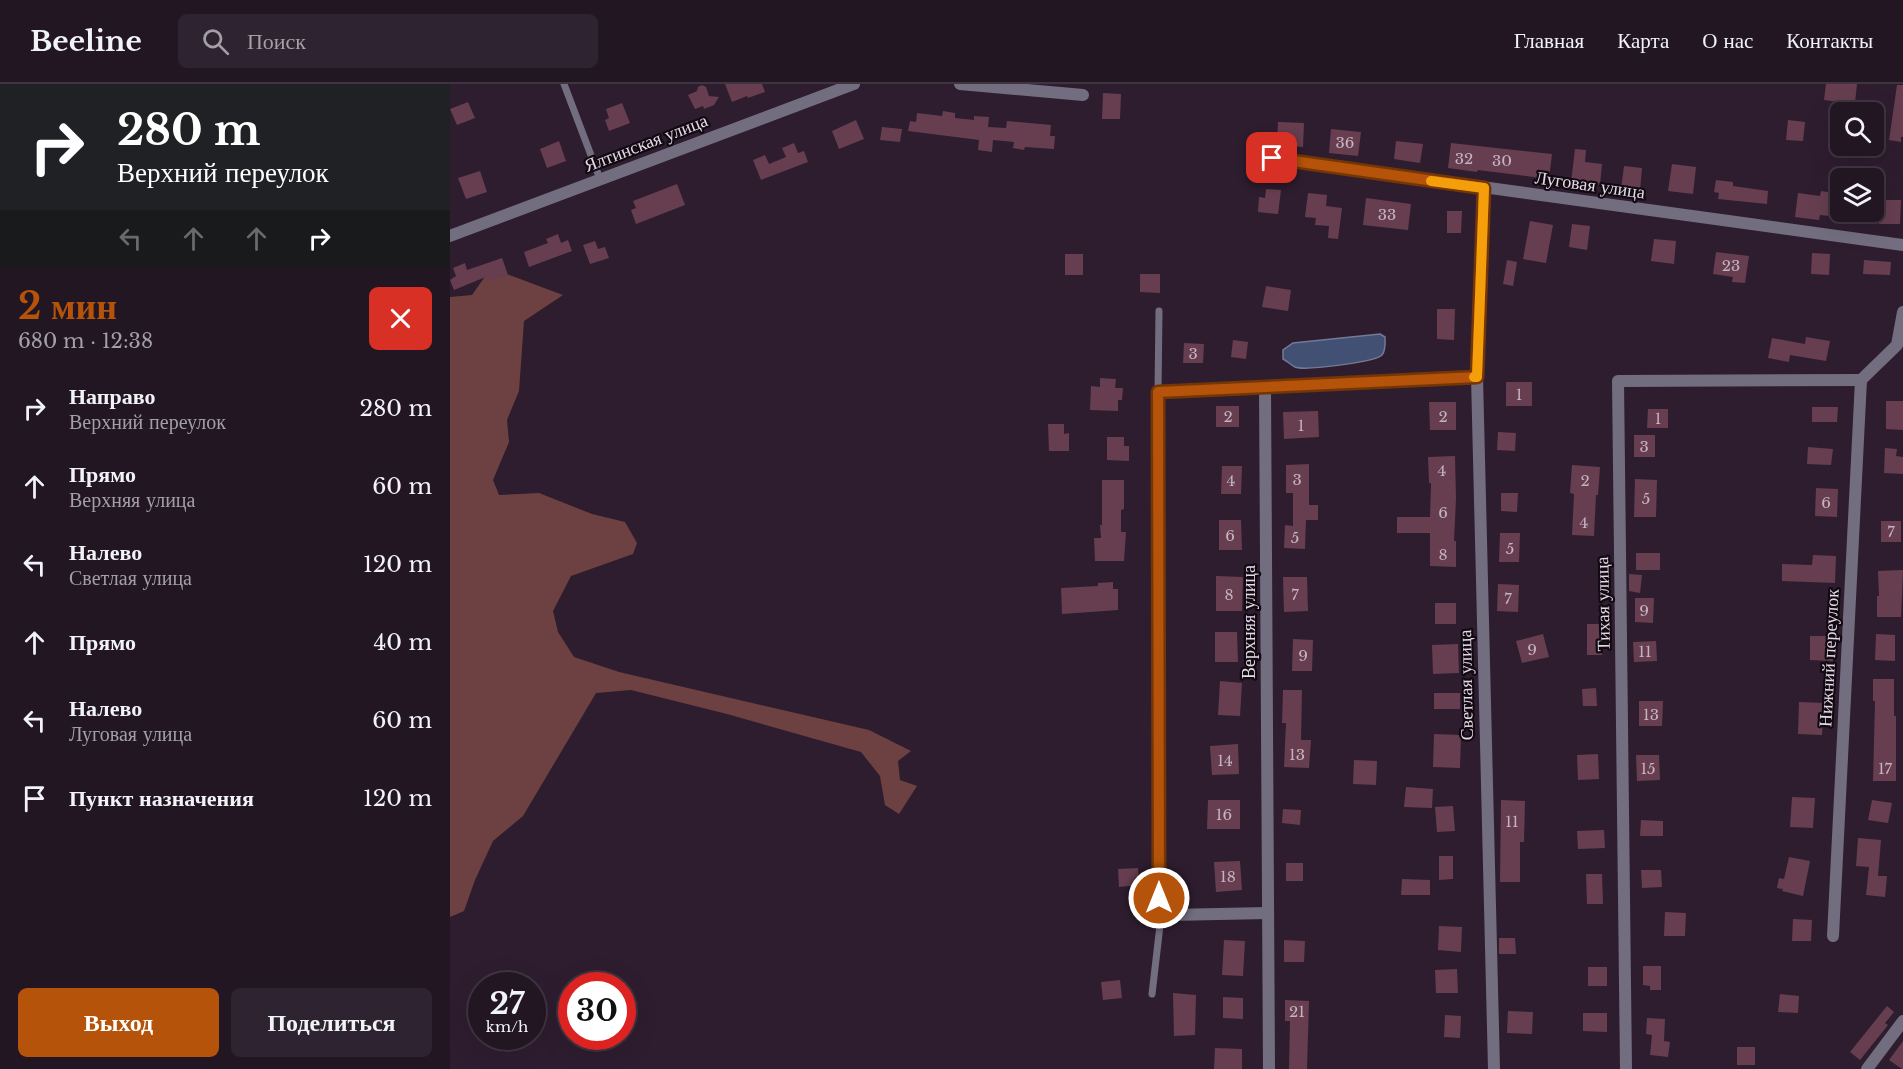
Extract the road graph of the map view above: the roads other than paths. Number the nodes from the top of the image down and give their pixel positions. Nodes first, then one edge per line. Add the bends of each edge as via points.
1 (564, 84) edge
2 (854, 84) edge
3 (960, 84) edge
4 (1083, 95) dead end
5 (1272, 158) dead end
6 (600, 179) junction
7 (1484, 188) junction
8 (450, 236) edge
9 (1903, 244) edge
10 (1159, 311) dead end
11 (1903, 312) edge
12 (1477, 377) junction
13 (1861, 380) junction
14 (1265, 387) junction
15 (1158, 392) junction
16 (1162, 908) junction
17 (1268, 913) junction
18 (1833, 936) dead end
19 (1152, 994) dead end
20 (1903, 1022) edge
21 (1269, 1069) edge
22 (1494, 1069) edge
23 (1626, 1069) edge
24 (1867, 1069) edge

1 - 6 lane
2 - 6 street, Ялтинская улица
3 - 4 street
5 - 7 street, Луговая улица
6 - 8 street, Ялтинская улица
7 - 9 street, Луговая улица
7 - 12 street, Светлая улица
10 - 15 lane
11 - 13 street via 1897,345
12 - 14 street
12 - 22 street, Светлая улица
13 - 18 street, Нижний переулок
13 - 23 street, Тихая улица via 1618,381
14 - 15 street
14 - 17 street, Верхняя улица
15 - 16 street
16 - 17 street via 1169,915
16 - 19 lane
17 - 21 street, Верхняя улица
20 - 24 street

